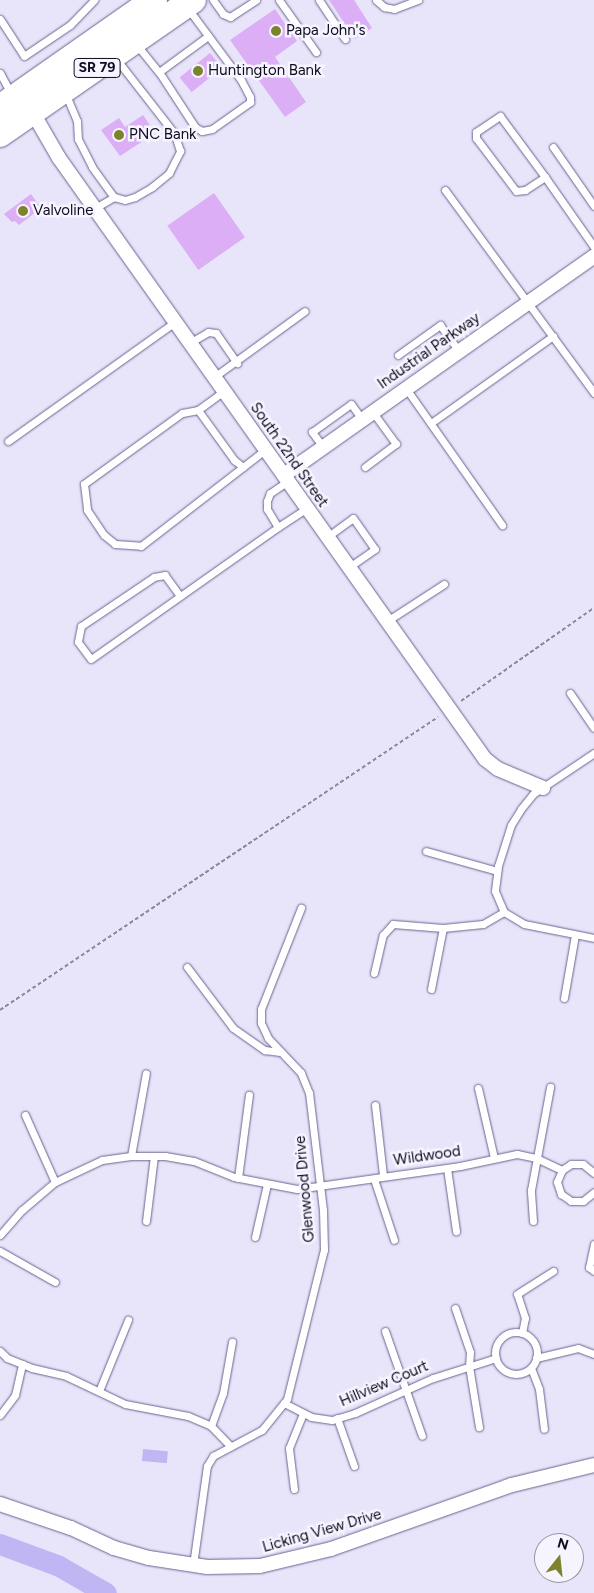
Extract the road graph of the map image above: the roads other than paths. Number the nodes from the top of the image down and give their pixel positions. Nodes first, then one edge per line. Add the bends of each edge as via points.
1 (94, 0) edge
2 (154, 0) edge
3 (213, 0) edge
4 (256, 0) edge
5 (279, 0) edge
6 (319, 0) edge
7 (376, 0) edge
8 (418, 0) edge
9 (189, 3) edge
10 (0, 19) edge
11 (208, 36) junction
12 (345, 39) dead end
13 (121, 41) junction
14 (316, 52) dead end
15 (159, 72) junction
16 (0, 73) edge
17 (65, 91) junction
18 (16, 107) edge
19 (0, 123) edge
20 (0, 134) edge
21 (553, 147) dead end
22 (545, 177) junction
23 (445, 190) dead end
24 (114, 197) junction
25 (594, 206) edge
26 (95, 208) junction
27 (594, 247) edge
28 (594, 256) edge
29 (528, 302) junction
30 (305, 311) dead end
31 (176, 321) junction
32 (552, 336) junction
33 (191, 342) junction
34 (458, 350) junction
35 (398, 355) dead end
36 (237, 363) junction
37 (214, 377) junction
38 (405, 387) junction
39 (224, 391) junction
40 (594, 394) edge
41 (198, 410) junction
42 (367, 415) junction
43 (431, 423) junction
44 (8, 441) dead end
45 (265, 450) junction
46 (243, 467) junction
47 (365, 467) dead end
48 (286, 478) junction
49 (307, 508) junction
50 (502, 525) dead end
51 (278, 527) junction
52 (327, 537) junction
53 (348, 568) junction
54 (444, 584) dead end
55 (180, 596) junction
56 (387, 621) junction
57 (570, 693) dead end
58 (594, 728) edge
59 (594, 753) edge
60 (543, 788) junction
61 (426, 850) dead end
62 (497, 871) junction
63 (301, 908) dead end
64 (504, 912) junction
65 (444, 928) junction
66 (575, 935) junction
67 (594, 938) edge
68 (187, 967) dead end
69 (374, 973) dead end
70 (431, 990) dead end
71 (564, 998) dead end
72 (280, 1052) junction
73 (146, 1073) dead end
74 (550, 1087) dead end
75 (478, 1088) dead end
76 (249, 1095) dead end
77 (375, 1105) dead end
78 (26, 1115) dead end
79 (131, 1156) junction
80 (154, 1156) junction
81 (494, 1158) junction
82 (536, 1158) junction
83 (447, 1168) junction
84 (562, 1170) junction
85 (594, 1171) edge
86 (383, 1175) junction
87 (238, 1178) junction
88 (374, 1179) junction
89 (56, 1182) junction
90 (268, 1184) junction
91 (320, 1186) junction
92 (594, 1192) edge
93 (591, 1201) edge
94 (146, 1221) dead end
95 (533, 1221) dead end
96 (456, 1231) dead end
97 (0, 1234) edge
98 (255, 1237) dead end
99 (394, 1240) dead end
100 (594, 1244) edge
101 (0, 1251) edge
102 (553, 1271) dead end
103 (594, 1272) edge
104 (55, 1282) dead end
105 (455, 1308) dead end
106 (128, 1320) dead end
107 (385, 1331) dead end
108 (522, 1333) junction
109 (232, 1342) dead end
110 (0, 1352) edge
111 (594, 1354) edge
112 (496, 1358) junction
113 (536, 1358) junction
114 (22, 1364) junction
115 (469, 1366) junction
116 (531, 1368) junction
117 (99, 1391) junction
118 (405, 1391) junction
119 (284, 1404) junction
120 (303, 1414) junction
121 (0, 1415) edge
122 (337, 1418) junction
123 (211, 1426) junction
124 (479, 1427) dead end
125 (544, 1429) dead end
126 (422, 1436) dead end
127 (230, 1446) junction
128 (594, 1465) edge
129 (354, 1466) dead end
130 (294, 1489) dead end
131 (0, 1504) edge
132 (193, 1566) junction

1 - 10 lane via 70,25 24,56
2 - 13 highway, SR 79
3 - 4 lane via 223,14 230,17
5 - 14 lane
6 - 12 lane
7 - 8 lane via 384,7 394,9
9 - 11 lane
9 - 13 highway, SR 79
11 - 15 lane
11 - 15 lane via 241,80 250,102 212,129 202,131 195,127
13 - 15 lane
13 - 17 highway, SR 79
13 - 18 highway via 111,39
13 - 24 lane via 174,133 180,151 170,173 135,197 125,200
16 - 18 lane
17 - 18 highway, SR 79
17 - 24 lane via 77,121 78,139 92,167
18 - 19 highway
18 - 20 highway, SR 79
18 - 26 street, South 22nd Street
21 - 25 lane
22 - 22 lane via 500,116 476,132 476,138 516,191 525,190
22 - 27 lane
23 - 29 lane
24 - 26 lane
26 - 31 street, South 22nd Street
28 - 29 street, Industrial Parkway
29 - 32 lane
29 - 34 street, Industrial Parkway
30 - 36 lane
31 - 33 street, South 22nd Street
31 - 44 lane
32 - 40 lane
32 - 43 lane
33 - 36 lane via 208,332 216,333
33 - 37 street, South 22nd Street
34 - 35 lane via 440,325
34 - 38 street, Industrial Parkway
36 - 37 lane
37 - 39 street, South 22nd Street
38 - 42 street, Industrial Parkway
38 - 43 lane
39 - 41 lane
39 - 45 street, South 22nd Street
41 - 46 lane via 234,460
41 - 46 lane via 182,413 84,484 87,510 104,535 123,547 141,546
42 - 47 lane via 396,444
42 - 48 street, Industrial Parkway
43 - 50 lane
45 - 46 lane
45 - 48 street, South 22nd Street
48 - 49 street, South 22nd Street
48 - 51 lane via 270,493 267,501 267,509
49 - 51 lane
49 - 52 street, South 22nd Street
51 - 55 lane
52 - 53 street, South 22nd Street
52 - 53 lane via 354,518 375,549
53 - 56 street, South 22nd Street
54 - 56 lane
55 - 55 lane via 91,659 78,642 81,626 154,577 164,575
56 - 60 street, South 22nd Street via 485,759 498,769
57 - 58 lane
59 - 60 lane
60 - 62 lane via 533,794 511,826
61 - 62 lane
62 - 64 lane via 495,891
63 - 72 lane, Glenwood Drive via 261,1009 261,1024
64 - 65 lane via 483,924
64 - 66 lane via 524,924
65 - 69 lane via 393,924 384,935
65 - 70 lane
66 - 67 lane
66 - 71 lane
68 - 72 lane via 233,1028 265,1050
72 - 91 lane, Glenwood Drive via 301,1073 309,1093
73 - 79 lane
74 - 82 lane
75 - 81 lane
76 - 87 lane
77 - 86 lane
78 - 89 lane
79 - 80 lane, Wildwood
79 - 89 lane, Wildwood via 102,1160
80 - 87 lane, Wildwood via 194,1161
80 - 94 lane
81 - 82 lane, Wildwood via 517,1154
81 - 83 lane, Wildwood
82 - 84 lane, Wildwood
82 - 95 lane via 530,1194
83 - 86 lane, Wildwood
83 - 96 lane
84 - 85 lane via 577,1163
84 - 93 lane via 557,1182 561,1194 577,1202
86 - 88 lane, Wildwood
87 - 90 lane, Wildwood
88 - 91 lane, Wildwood
88 - 99 lane
89 - 97 lane, Wildwood via 22,1210
90 - 91 lane, Wildwood via 297,1189
90 - 98 lane
91 - 119 lane, Glenwood Drive via 324,1250
92 - 93 lane
100 - 103 lane via 589,1267
101 - 104 lane
102 - 108 lane via 518,1294 525,1318
105 - 115 lane via 470,1352
106 - 117 lane
107 - 118 lane
108 - 112 lane via 510,1333 499,1340
108 - 113 lane via 536,1345
109 - 123 lane via 223,1393
110 - 114 lane
111 - 113 lane via 578,1348
112 - 115 lane, Hillview Court
112 - 116 lane via 499,1365 510,1373
113 - 116 lane
114 - 117 lane via 66,1376
114 - 121 lane via 15,1396
115 - 118 lane, Hillview Court
115 - 124 lane
116 - 125 lane via 539,1389
117 - 123 lane via 125,1404 188,1416
118 - 122 lane, Hillview Court
118 - 126 lane
119 - 120 lane, Hillview Court
119 - 127 lane, Glenwood Drive via 262,1430
120 - 122 lane, Hillview Court via 321,1419
120 - 130 lane via 289,1448
122 - 129 lane
123 - 127 lane
127 - 132 lane, Glenwood Drive via 212,1456 206,1466
128 - 132 street, Licking View Drive via 512,1485 331,1549 260,1566
131 - 132 street, Licking View Drive via 71,1528 114,1548

